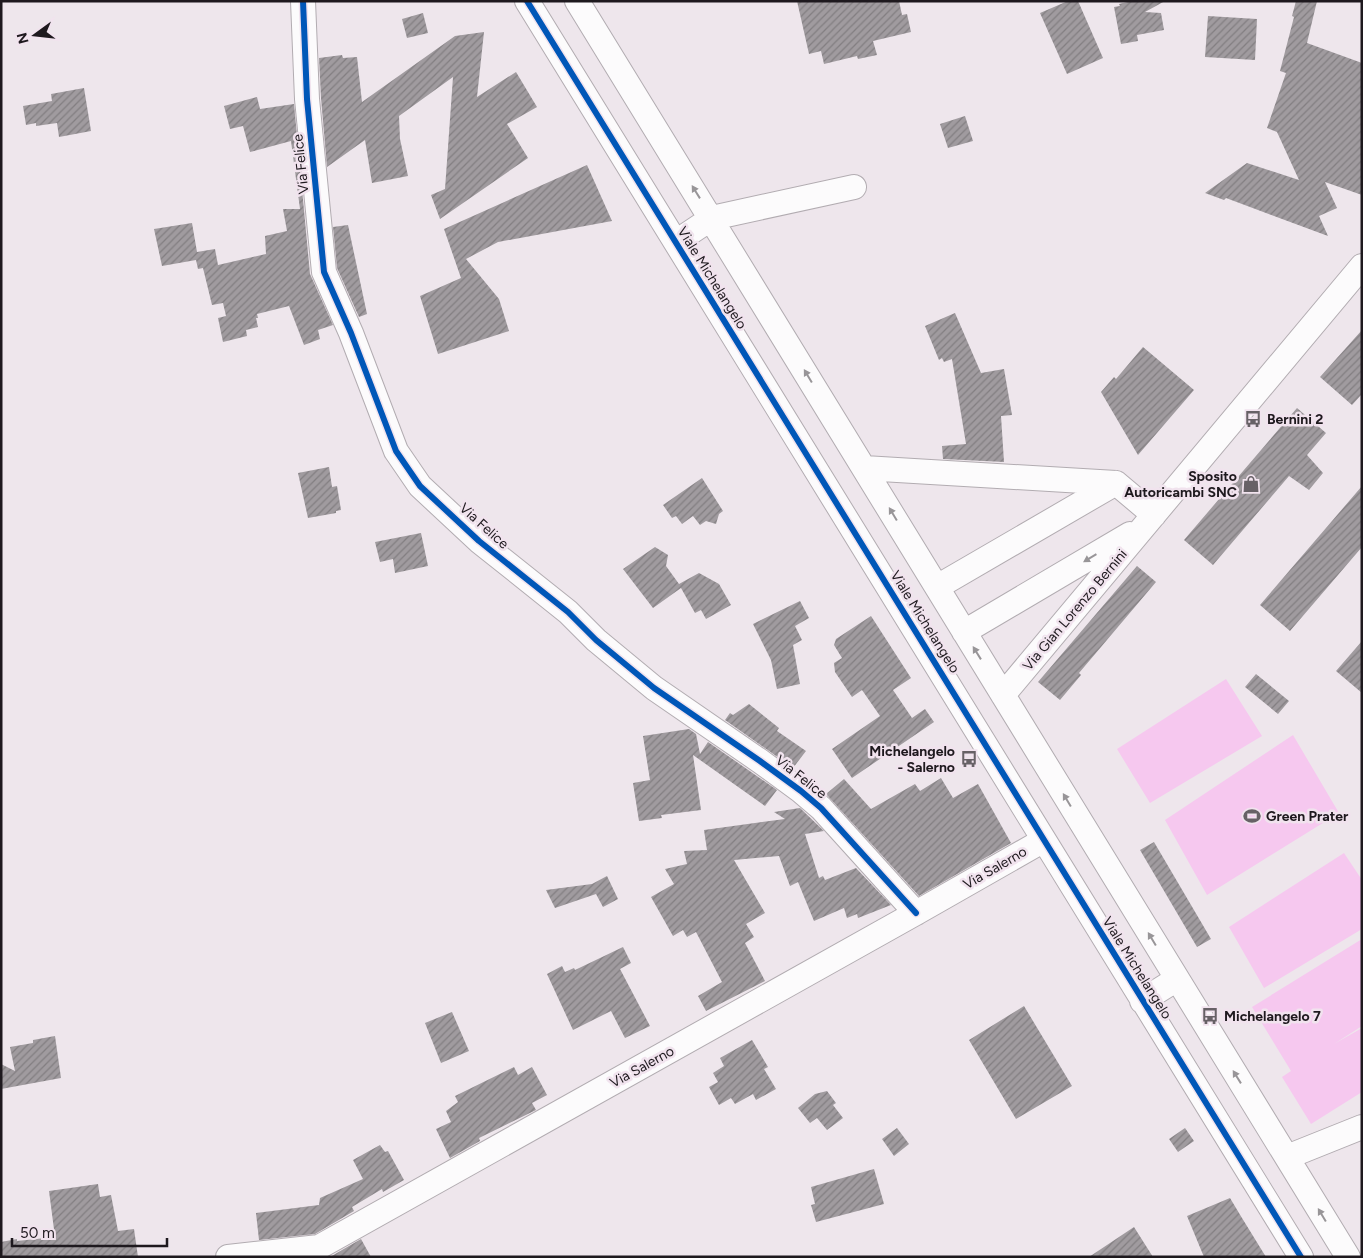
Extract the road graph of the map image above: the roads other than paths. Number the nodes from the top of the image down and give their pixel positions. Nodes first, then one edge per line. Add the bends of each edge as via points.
1 (303, 1) edge
2 (527, 1) edge
3 (577, 1) edge
4 (854, 187) dead end
5 (712, 218) junction
6 (676, 242) junction
7 (1362, 266) edge
8 (864, 468) junction
9 (1116, 483) junction
10 (1150, 520) junction
11 (937, 586) junction
12 (964, 632) junction
13 (1003, 695) junction
14 (1044, 840) junction
15 (916, 913) junction
16 (1177, 979) junction
17 (1142, 1001) junction
18 (1362, 1127) edge
19 (1287, 1157) junction
20 (228, 1257) edge
21 (1301, 1257) edge
22 (1348, 1257) edge

1 - 15 street, Via Felice via 307,99 324,272 396,451 420,486 479,541 568,612 611,652 654,688 760,761 821,808
2 - 6 street, Viale Michelangelo
5 -> 3 street, Viale Michelangelo
4 - 5 street
5 - 6 street
8 -> 5 street, Viale Michelangelo
6 - 14 street, Viale Michelangelo
7 - 10 street, Via Gian Lorenzo Bernini
8 - 9 street
11 -> 8 street, Viale Michelangelo
9 - 10 street
9 - 11 street
10 -> 12 street, Via Gian Lorenzo Bernini
10 - 13 street, Via Gian Lorenzo Bernini
11 - 12 street, Viale Michelangelo
13 -> 12 street, Viale Michelangelo
16 -> 13 street, Viale Michelangelo
14 - 15 street, Via Salerno
14 - 17 street, Viale Michelangelo
15 - 20 street, Via Salerno via 319,1247
16 - 17 street
19 -> 16 street, Viale Michelangelo
17 - 21 street, Viale Michelangelo
18 - 19 street
22 -> 19 street, Viale Michelangelo

